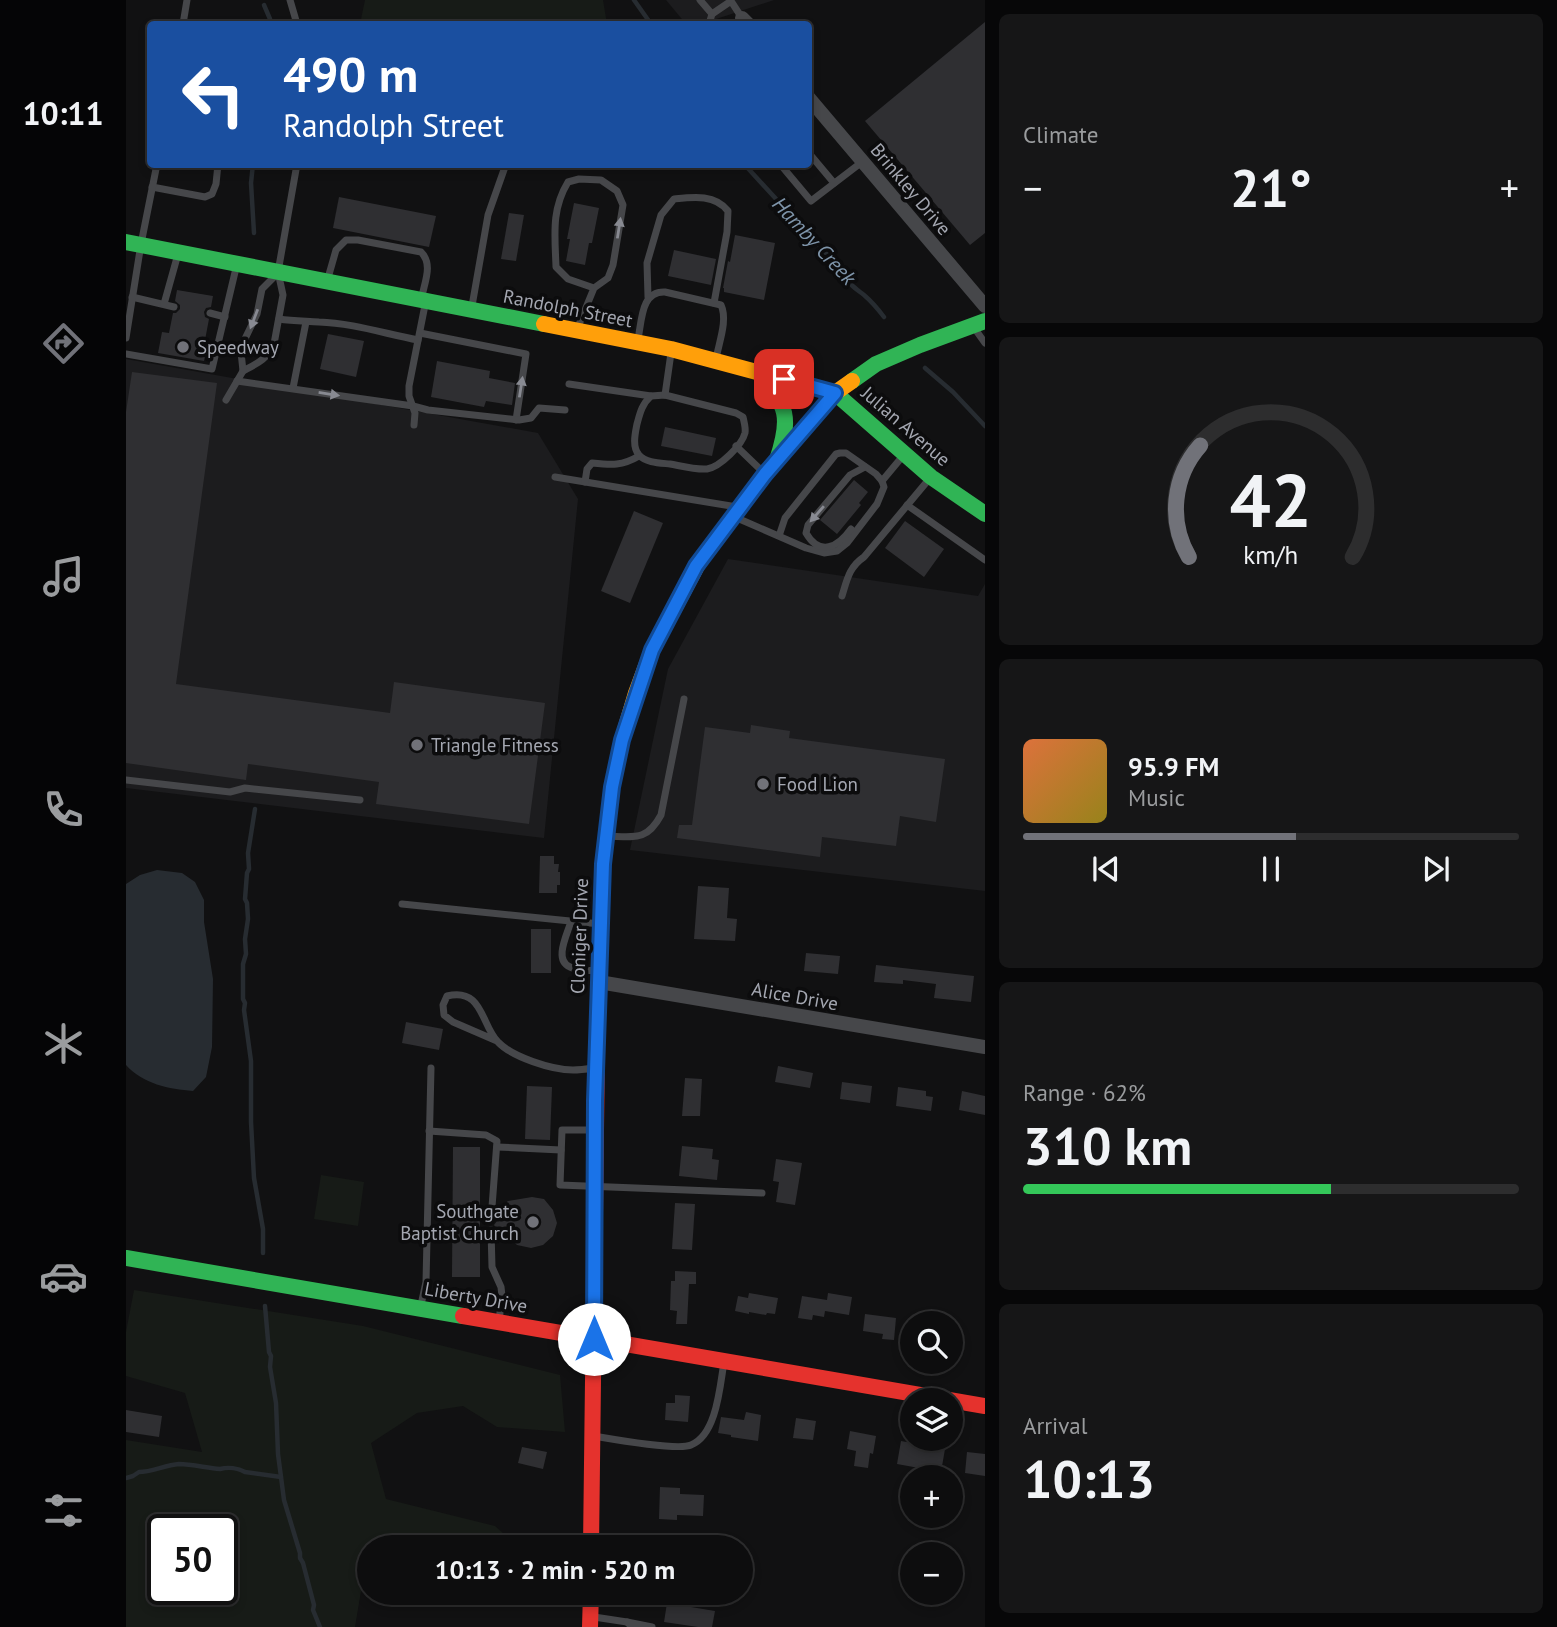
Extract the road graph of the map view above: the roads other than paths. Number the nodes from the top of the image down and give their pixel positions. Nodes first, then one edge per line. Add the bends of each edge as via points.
1 (187, 0) edge
2 (290, 0) edge
3 (700, 0) edge
4 (731, 0) edge
5 (712, 14) junction
6 (184, 21) edge
7 (296, 21) edge
8 (710, 21) edge
9 (745, 21) edge
10 (812, 102) edge
11 (812, 157) edge
12 (863, 162) junction
13 (156, 168) edge
14 (218, 168) edge
15 (296, 168) edge
16 (505, 168) edge
17 (783, 168) edge
18 (834, 183) junction
19 (152, 187) junction
20 (134, 243) edge
21 (178, 252) junction
22 (237, 264) junction
23 (278, 272) junction
24 (327, 282) junction
25 (594, 288) junction
26 (132, 297) junction
27 (648, 297) junction
28 (424, 301) junction
29 (714, 303) junction
30 (164, 304) junction
31 (985, 306) edge
32 (174, 307) dead end
33 (471, 310) junction
34 (210, 313) dead end
35 (225, 317) junction
36 (279, 319) junction
37 (306, 322) junction
38 (979, 324) edge
39 (577, 331) junction
40 (419, 337) junction
41 (126, 338) edge
42 (637, 343) junction
43 (985, 343) edge
44 (671, 349) junction
45 (126, 354) edge
46 (715, 361) junction
47 (243, 371) junction
48 (759, 373) junction
49 (237, 381) junction
50 (569, 384) dead end
51 (293, 388) junction
52 (835, 393) junction
53 (666, 395) junction
54 (651, 396) junction
55 (226, 400) dead end
56 (413, 406) junction
57 (565, 410) dead end
58 (516, 420) junction
59 (414, 425) dead end
60 (736, 446) junction
61 (906, 453) junction
62 (639, 456) junction
63 (777, 460) junction
64 (865, 467) junction
65 (765, 474) junction
66 (555, 477) dead end
67 (931, 477) junction
68 (882, 481) junction
69 (585, 482) junction
70 (877, 504) junction
71 (907, 505) junction
72 (737, 512) junction
73 (985, 514) edge
74 (779, 536) junction
75 (985, 560) edge
76 (842, 596) dead end
77 (684, 699) dead end
78 (126, 780) edge
79 (360, 800) dead end
80 (606, 836) junction
81 (402, 904) dead end
82 (571, 921) junction
83 (601, 924) junction
84 (599, 976) junction
85 (497, 1041) junction
86 (985, 1047) edge
87 (431, 1068) dead end
88 (596, 1068) junction
89 (595, 1130) junction
90 (429, 1132) junction
91 (497, 1147) junction
92 (561, 1150) junction
93 (595, 1186) junction
94 (762, 1193) dead end
95 (491, 1220) dead end
96 (491, 1230) dead end
97 (126, 1258) edge
98 (420, 1309) junction
99 (499, 1323) junction
100 (594, 1339) junction
101 (724, 1361) junction
102 (985, 1406) edge
103 (593, 1436) junction
104 (591, 1535) edge
105 (590, 1622) edge
106 (629, 1625) edge
107 (652, 1627) edge

1 - 6 lane
2 - 7 lane
3 - 5 lane
4 - 5 lane
4 - 9 lane
5 - 8 lane
10 - 12 street, Brinkley Drive
11 - 18 lane
12 - 18 lane
12 - 31 street, Brinkley Drive
13 - 19 lane
14 - 19 lane via 212,194 205,197
15 - 23 lane
16 - 33 lane via 488,215
17 - 18 lane via 811,201
19 - 20 lane
20 - 21 main road, Randolph Street
20 - 26 lane
21 - 22 main road, Randolph Street
21 - 30 lane
22 - 23 main road, Randolph Street
22 - 35 lane
23 - 24 main road, Randolph Street
23 - 36 lane via 282,295
23 -> 47 lane via 262,289 257,314 242,345
24 - 28 main road, Randolph Street
24 - 28 lane via 336,250 346,240 421,252 428,262
25 -> 25 lane via 608,278 613,265 623,205 617,191 601,180 579,179 568,183 560,196 554,222 556,267 568,279
25 - 39 lane
26 - 30 lane
26 - 41 lane
27 - 29 lane via 665,292
27 - 29 lane via 647,263 661,215 674,199 701,196 728,211
27 - 42 lane
28 - 33 main road, Randolph Street
28 - 40 lane
29 - 46 lane via 724,311
30 - 32 lane
33 - 39 main road, Randolph Street
34 - 35 lane
35 - 45 lane via 212,369
36 - 37 lane
36 - 47 lane via 271,352
37 - 40 lane
37 - 51 lane
38 - 43 lane
38 - 52 main road via 876,364
39 - 42 main road, Randolph Street
40 - 56 lane via 408,386
58 -> 40 lane via 526,354
42 - 44 main road, Randolph Street
44 - 46 main road, Randolph Street
44 - 53 lane
46 - 48 main road, Randolph Street
47 - 49 lane
48 - 52 main road, Randolph Street
48 - 63 main road via 785,411
49 - 51 lane
49 - 55 lane
50 - 54 lane
51 -> 56 lane
52 - 61 main road, Julian Avenue
52 - 63 main road, Cloniger Drive
53 - 54 lane
53 - 60 lane via 743,417 745,435
54 - 62 lane via 635,430
56 - 58 lane
56 - 59 lane
57 - 58 lane via 539,408 531,418
60 - 62 lane via 719,465 706,469
60 - 65 lane
61 - 67 main road, Julian Avenue
61 - 68 lane
62 - 69 lane via 626,463 592,463
63 - 65 main road, Cloniger Drive
64 - 68 lane
64 -> 70 lane via 850,475 808,525 809,540 818,547 835,546 869,505
64 - 74 lane via 846,453 836,454 785,518
65 - 72 main road, Cloniger Drive
66 - 69 lane
67 - 71 lane
67 - 73 main road, Julian Avenue
68 - 70 lane
69 - 72 lane
70 - 74 lane via 837,551 815,551
71 - 75 lane
71 - 76 lane via 855,563
72 - 74 lane
72 - 80 main road, Cloniger Drive via 696,566 652,650 622,740
77 - 80 lane via 656,825 647,834
78 - 79 lane
80 - 83 main road, Cloniger Drive
81 - 82 lane
82 - 83 lane
82 - 84 lane via 564,963
83 - 84 main road, Cloniger Drive
84 - 86 street, Alice Drive
84 - 88 main road, Cloniger Drive
85 - 85 lane via 444,1015 447,996 467,996 477,1004
85 - 88 lane via 513,1053 551,1067
87 - 90 lane
88 - 89 main road, Cloniger Drive
89 - 92 lane via 562,1130
89 - 93 main road, Cloniger Drive
90 - 91 lane via 486,1135 497,1140
90 - 98 lane via 426,1282
91 - 92 lane
91 - 95 lane
92 - 93 lane via 560,1185
93 - 94 lane
93 - 100 main road, Cloniger Drive
96 - 99 lane via 492,1267 502,1296
97 - 98 main road, Liberty Drive
98 - 99 main road, Liberty Drive
99 - 100 main road, Liberty Drive
100 - 101 main road, Liberty Drive
100 - 103 main road, Cloniger Drive
101 - 102 main road, Liberty Drive
101 - 103 lane via 716,1410 708,1428 690,1446
103 - 104 main road, Cloniger Drive
105 - 106 lane
106 - 107 lane

